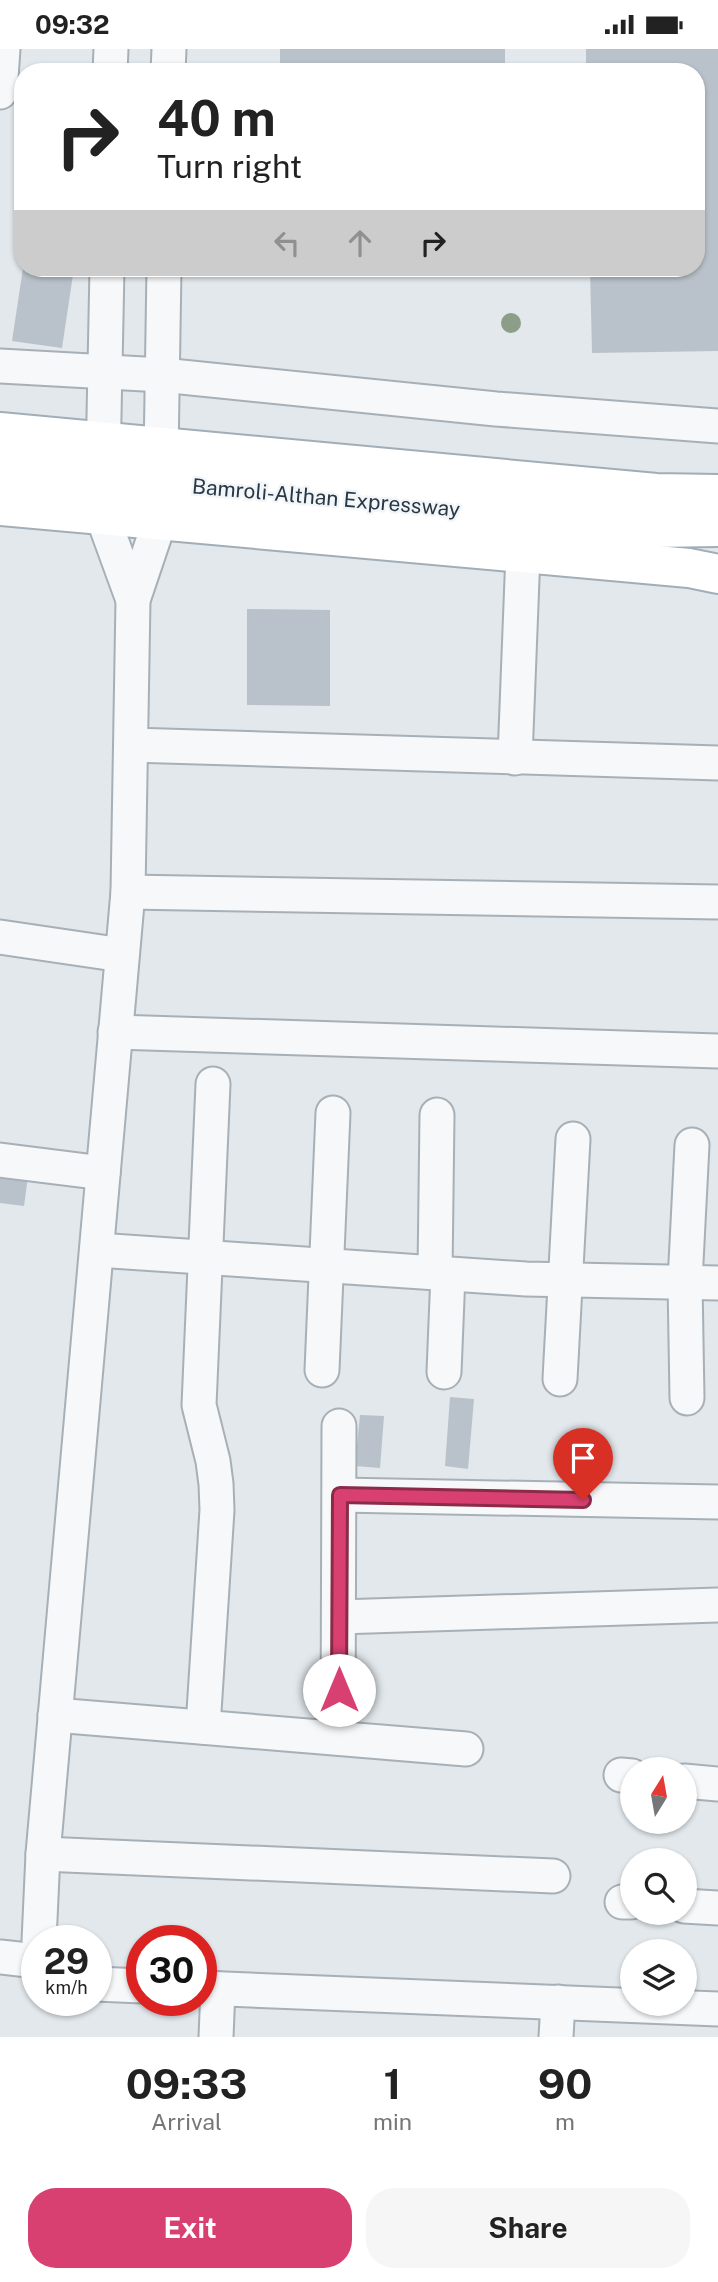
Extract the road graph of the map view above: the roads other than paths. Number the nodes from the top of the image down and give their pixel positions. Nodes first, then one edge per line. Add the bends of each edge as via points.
1 (3, 49) edge
2 (0, 92) edge
3 (107, 277) edge
4 (164, 277) edge
5 (0, 366) edge
6 (105, 371) junction
7 (162, 375) junction
8 (718, 426) edge
9 (0, 432) edge
10 (103, 459) junction
11 (161, 464) junction
12 (0, 468) edge
13 (718, 494) edge
14 (7, 509) edge
15 (102, 515) junction
16 (160, 520) junction
17 (718, 527) edge
18 (651, 528) junction
19 (718, 542) edge
20 (523, 553) junction
21 (718, 574) edge
22 (133, 600) junction
23 (131, 745) junction
24 (515, 758) junction
25 (718, 763) edge
26 (128, 892) junction
27 (718, 902) edge
28 (0, 937) edge
29 (122, 955) junction
30 (115, 1032) junction
31 (718, 1051) edge
32 (213, 1084) dead end
33 (332, 1113) dead end
34 (436, 1115) dead end
35 (573, 1139) dead end
36 (692, 1145) dead end
37 (0, 1160) edge
38 (103, 1173) junction
39 (97, 1250) junction
40 (205, 1257) junction
41 (327, 1266) junction
42 (442, 1273) junction
43 (566, 1280) junction
44 (685, 1282) junction
45 (718, 1283) edge
46 (322, 1370) dead end
47 (444, 1372) dead end
48 (560, 1379) dead end
49 (687, 1398) dead end
50 (339, 1426) dead end
51 (340, 1495) junction
52 (718, 1502) edge
53 (718, 1605) edge
54 (339, 1617) junction
55 (55, 1714) junction
56 (203, 1727) junction
57 (338, 1738) junction
58 (466, 1749) dead end
59 (697, 1782) edge
60 (718, 1784) edge
61 (43, 1854) junction
62 (552, 1876) dead end
63 (697, 1907) edge
64 (718, 1908) edge
65 (40, 1925) edge
66 (0, 1957) edge
67 (21, 1959) edge
68 (217, 1989) edge
69 (558, 2002) junction
70 (718, 2008) edge
71 (213, 2016) edge
72 (216, 2037) edge
73 (556, 2037) edge

1 - 2 street
3 - 6 street
4 - 7 street
5 - 6 street
6 - 7 street
6 - 10 street
7 - 8 street
7 - 11 street
9 - 10 main road
10 - 11 main road
10 - 12 main road
10 - 15 street
11 - 13 main road
11 - 16 street
11 - 18 main road, Bamroli-Althan Expressway
14 - 15 main road
15 - 16 main road
15 - 22 street
16 - 20 main road
16 - 22 street
17 - 18 main road
18 - 19 main road
20 - 21 main road
20 - 24 street
22 - 23 street
23 - 24 street
23 - 26 street
24 - 25 street
26 - 27 street
26 - 29 street
28 - 29 street
29 - 30 street
30 - 31 street
30 - 38 street
32 - 40 street
33 - 41 street
34 - 42 street
35 - 43 street
36 - 44 street
37 - 38 street
38 - 39 street
39 - 40 street
39 - 55 street
40 - 41 street
40 - 56 street via 199,1405 217,1510
41 - 42 street
41 - 46 street
42 - 43 street
42 - 47 street
43 - 44 street
43 - 48 street
44 - 45 street
44 - 49 street
50 - 51 street
51 - 52 street
51 - 54 street
53 - 54 street
54 - 57 street
55 - 56 street
55 - 61 street
56 - 57 street
57 - 58 street
59 - 60 street
61 - 62 street
61 - 65 street
63 - 64 street
66 - 67 street
68 - 69 street
69 - 70 street
69 - 73 street
71 - 72 street

